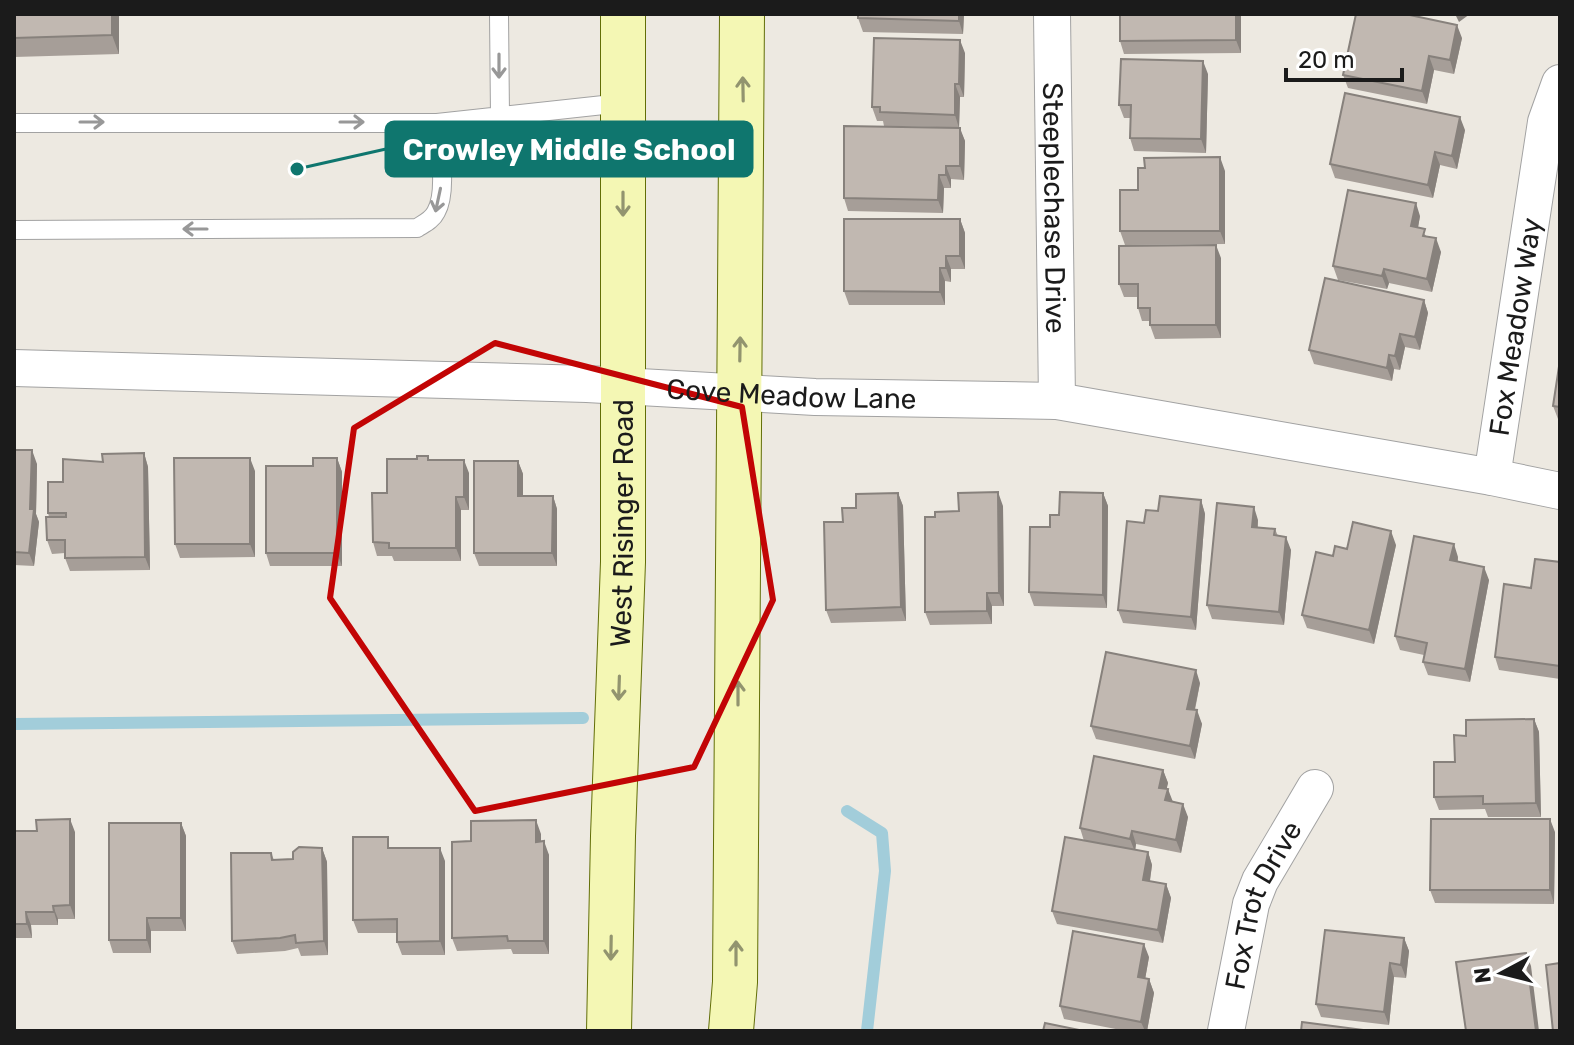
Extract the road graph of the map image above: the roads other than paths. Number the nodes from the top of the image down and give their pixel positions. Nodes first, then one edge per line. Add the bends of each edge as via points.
1 (499, 14) edge
2 (623, 14) edge
3 (742, 14) edge
4 (1052, 14) edge
5 (1560, 83) edge
6 (623, 103) junction
7 (500, 117) junction
8 (14, 123) edge
9 (437, 123) junction
10 (14, 230) edge
11 (14, 368) edge
12 (622, 386) junction
13 (740, 393) junction
14 (1057, 401) junction
15 (1492, 477) junction
16 (1560, 491) edge
17 (1315, 788) dead end
18 (609, 1031) edge
19 (731, 1031) edge
20 (1226, 1031) edge

1 -> 7 lane
2 - 6 main road, West Risinger Road
13 -> 3 main road
4 - 14 street, Steeplechase Drive
5 - 15 street, Fox Meadow Way via 1546,122
6 - 7 lane
6 -> 12 main road, West Risinger Road
7 - 9 lane
8 -> 9 lane
9 -> 10 lane via 438,209 417,228
11 - 12 street, Cove Meadow Lane
12 - 13 street, Cove Meadow Lane
12 -> 18 main road, West Risinger Road via 623,562
13 - 14 street, Cove Meadow Lane
19 -> 13 main road
14 - 15 street, Cove Meadow Lane
15 - 16 street, Cove Meadow Lane
17 - 20 street, Fox Trot Drive via 1251,904

